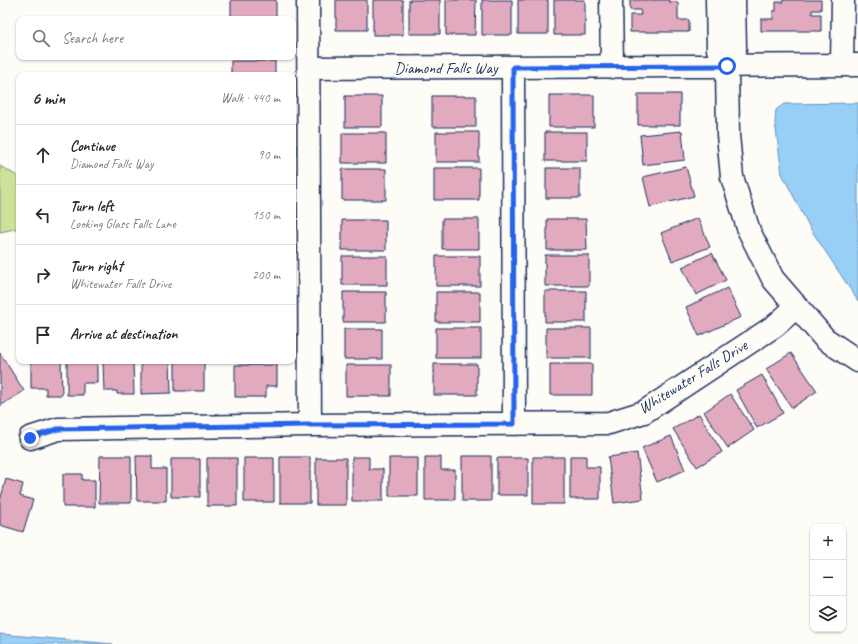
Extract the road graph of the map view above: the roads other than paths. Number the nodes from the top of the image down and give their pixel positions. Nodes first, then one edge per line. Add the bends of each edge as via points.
1 (308, 0) edge
2 (611, 0) edge
3 (717, 0) edge
4 (734, 0) edge
5 (843, 0) edge
6 (850, 65) edge
7 (727, 66) junction
8 (513, 67) junction
9 (612, 67) junction
10 (309, 68) junction
11 (796, 306) junction
12 (858, 361) edge
13 (514, 424) junction
14 (310, 425) junction
15 (30, 438) dead end

1 - 10 street
2 - 9 street
3 - 7 street via 718,49
4 - 7 street via 735,49
5 - 6 street
6 - 7 street, Diamond Falls Way
7 - 9 street, Diamond Falls Way
7 - 11 street via 728,135 732,177 749,231 773,279
8 - 9 street, Diamond Falls Way
8 - 10 street, Diamond Falls Way
8 - 13 street
10 - 14 street
11 - 12 street via 825,339
11 - 13 street, Whitewater Falls Drive via 776,324 644,412 609,423
13 - 14 street, Whitewater Falls Drive
14 - 15 street, Whitewater Falls Drive via 58,429

